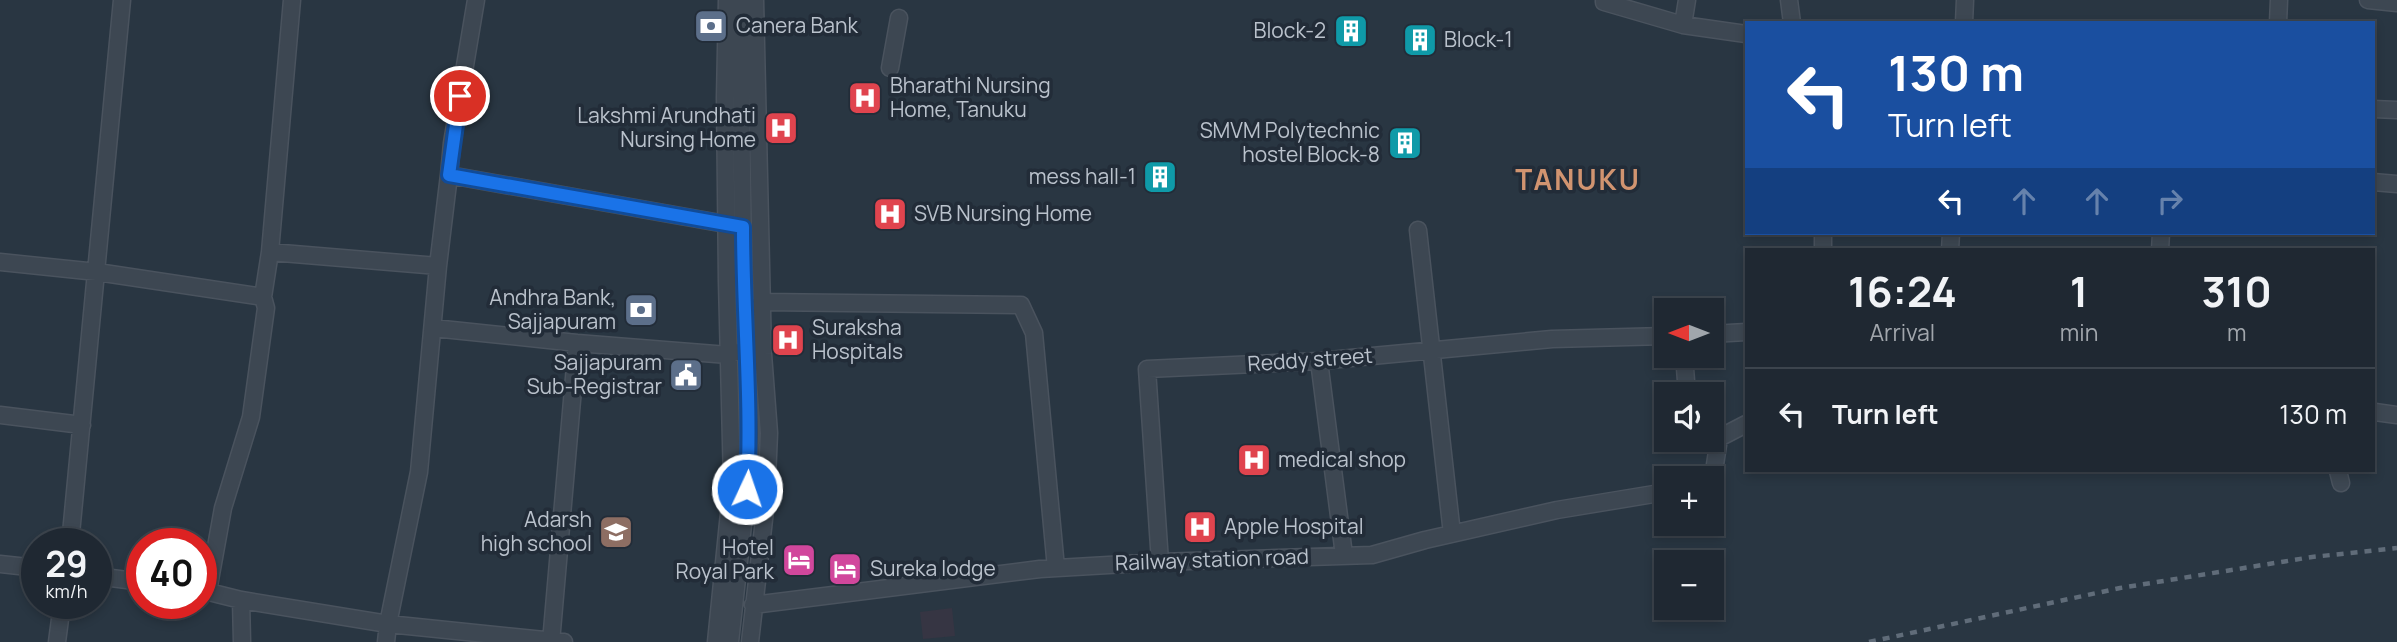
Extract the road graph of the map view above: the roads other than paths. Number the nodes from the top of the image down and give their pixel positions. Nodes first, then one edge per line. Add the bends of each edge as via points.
1 (122, 0) edge
2 (292, 0) edge
3 (476, 0) edge
4 (727, 0) edge
5 (740, 0) edge
6 (755, 0) edge
7 (1604, 0) edge
8 (1687, 0) edge
9 (1789, 0) edge
10 (1965, 0) edge
11 (2279, 0) edge
12 (2368, 0) edge
13 (2397, 3) edge
14 (899, 18) dead end
15 (1792, 21) edge
16 (1964, 21) edge
17 (2278, 21) edge
18 (1683, 25) junction
19 (1745, 34) edge
20 (890, 68) dead end
21 (2375, 109) edge
22 (2397, 110) edge
23 (449, 175) junction
24 (2375, 182) edge
25 (2397, 184) edge
26 (735, 225) junction
27 (1418, 230) dead end
28 (270, 252) junction
29 (0, 262) edge
30 (438, 266) junction
31 (97, 272) junction
32 (263, 296) junction
33 (761, 302) junction
34 (433, 328) junction
35 (1745, 332) edge
36 (1724, 333) edge
37 (1654, 336) edge
38 (577, 343) junction
39 (745, 349) junction
40 (1431, 351) junction
41 (728, 355) junction
42 (1319, 361) junction
43 (2375, 412) edge
44 (0, 415) edge
45 (2397, 415) edge
46 (1745, 424) edge
47 (82, 425) junction
48 (1724, 432) edge
49 (1654, 494) edge
50 (72, 528) edge
51 (1452, 534) junction
52 (217, 536) edge
53 (1345, 555) junction
54 (1160, 562) junction
55 (0, 564) edge
56 (21, 566) edge
57 (1056, 568) junction
58 (217, 594) edge
59 (241, 600) junction
60 (753, 605) junction
61 (60, 619) edge
62 (388, 624) junction
63 (57, 642) edge
64 (242, 642) edge
65 (386, 642) edge
66 (555, 642) edge
67 (716, 642) edge
68 (730, 642) edge
69 (750, 642) edge

1 - 31 street
2 - 28 street
3 - 23 street
4 - 26 street via 725,98
5 - 26 street
6 - 33 street
7 - 18 street
8 - 18 street
9 - 15 street
10 - 16 street
11 - 17 street
12 - 13 street
14 - 20 street
18 - 19 street
21 - 22 street
23 - 26 street
23 - 30 street
24 - 25 street
26 - 39 street
26 - 41 street
27 - 40 street
28 - 30 street
28 - 32 street
29 - 31 street
30 - 34 street
31 - 32 street
31 - 47 street
32 - 52 street via 266,308 251,417
33 - 57 street via 1021,305 1034,333
33 - 60 street via 769,433
34 - 38 street
34 - 62 street via 419,472
35 - 36 street
37 - 40 street, Reddy street via 1552,339
38 - 41 street
38 - 66 street
39 - 41 street
39 - 68 street via 750,434
40 - 42 street, Reddy street
40 - 51 street
41 - 67 street via 732,482
42 - 53 street
42 - 54 street, Reddy street via 1147,369
43 - 45 street
44 - 47 street
46 - 48 street
47 - 50 street
49 - 51 street, Railway station road
51 - 53 street, Railway station road via 1372,555
53 - 54 street, Railway station road
54 - 57 street, Railway station road
55 - 56 street
57 - 60 street, Railway station road
58 - 59 street
59 - 62 street
59 - 64 street
60 - 69 street
61 - 63 street
62 - 65 street
62 - 66 street

